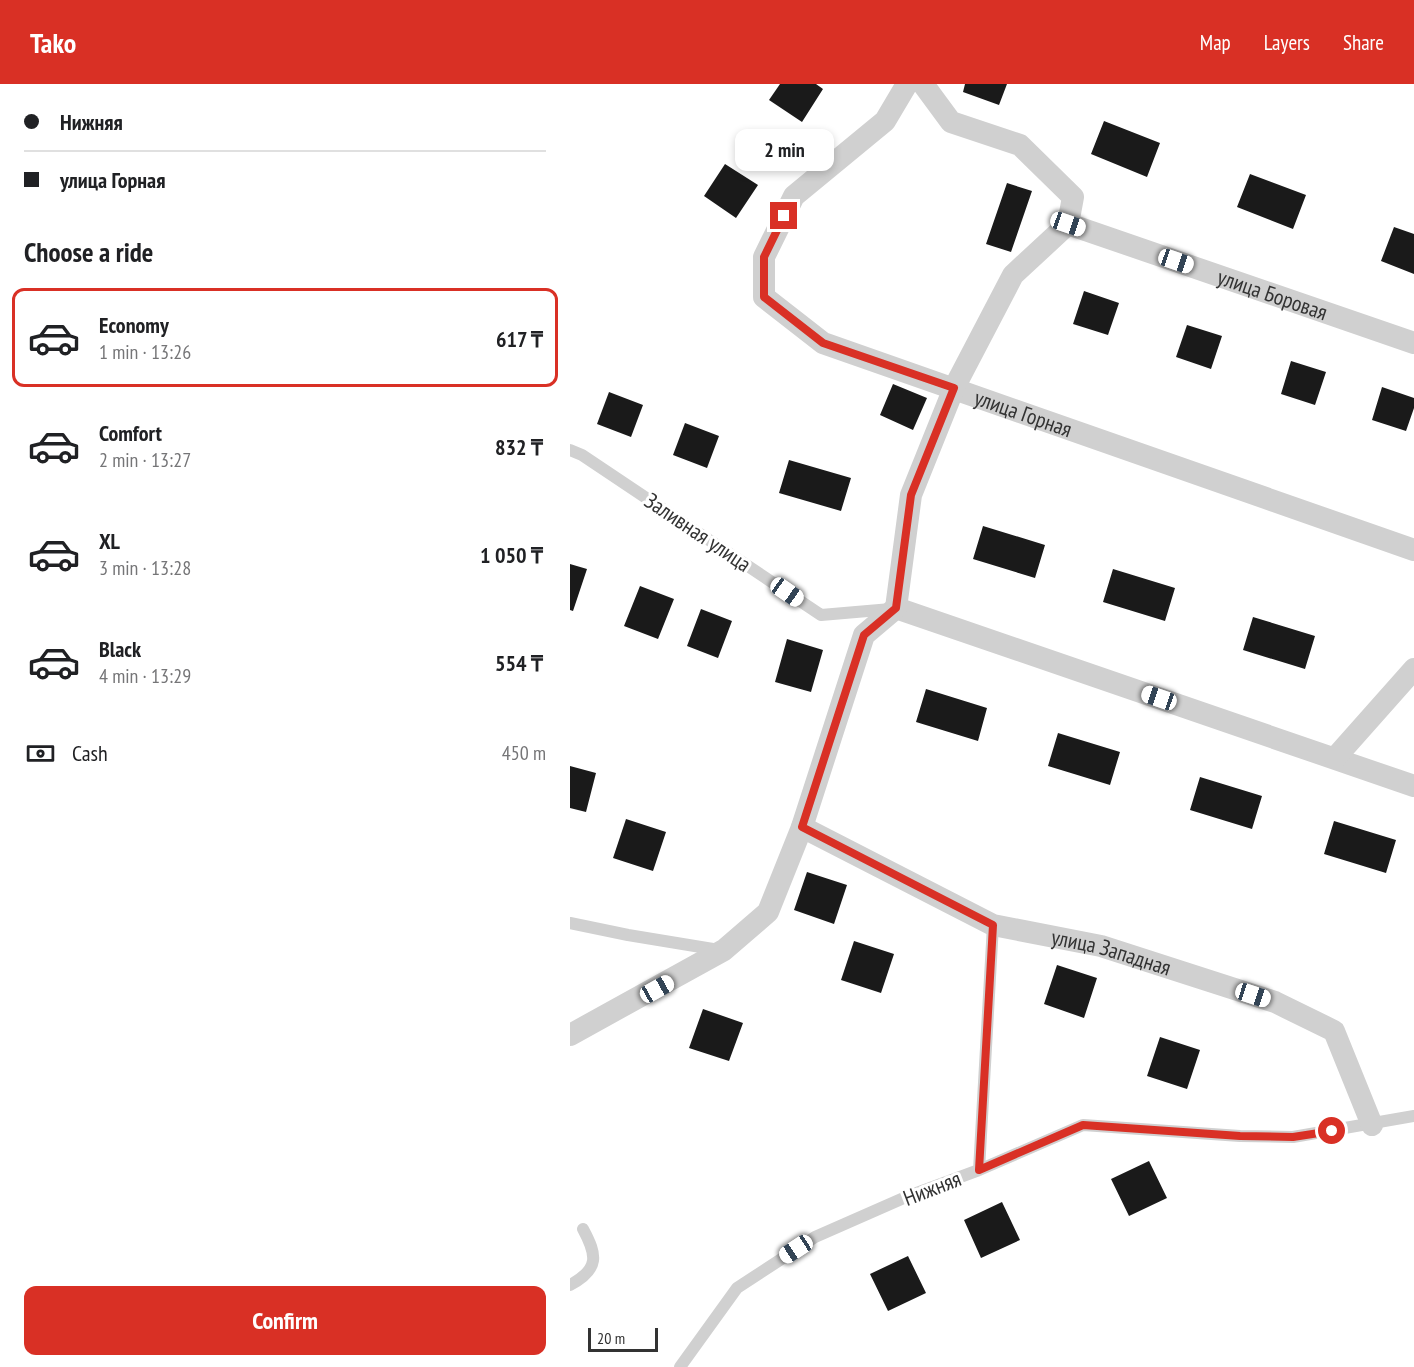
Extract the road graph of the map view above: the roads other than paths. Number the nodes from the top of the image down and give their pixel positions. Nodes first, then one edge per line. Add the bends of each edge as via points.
1 (907, 84) edge
2 (923, 84) edge
3 (1068, 224) junction
4 (1414, 343) edge
5 (954, 388) junction
6 (570, 450) edge
7 (1414, 550) edge
8 (896, 608) junction
9 (1414, 669) edge
10 (1335, 759) junction
11 (1414, 786) edge
12 (802, 827) junction
13 (570, 923) edge
14 (993, 925) junction
15 (724, 950) junction
16 (570, 1035) edge
17 (1414, 1116) edge
18 (1372, 1125) junction
19 (979, 1170) junction
20 (583, 1228) dead end
21 (570, 1286) edge
22 (680, 1367) edge

1 - 5 street, улица Горная via 885,121 794,196 764,257 764,297 823,343
2 - 3 street via 951,122 1020,146 1073,197
3 - 4 street, улица Боровая
3 - 5 street via 1013,275
5 - 7 street, улица Горная
5 - 8 street via 911,495
6 - 8 lane, Заливная улица via 582,454 820,615
8 - 10 street
8 - 12 street via 864,635
9 - 10 street
10 - 11 street
12 - 14 street, улица Западная
12 - 15 street via 768,912
13 - 15 lane
14 - 18 street, улица Западная via 1101,946 1275,1002 1334,1031
14 - 19 lane
15 - 16 street
17 - 18 lane, Нижняя
18 - 19 lane, Нижняя via 1293,1137 1083,1125
19 - 22 lane, Нижняя via 815,1237 737,1287
20 - 21 lane via 594,1249 594,1261 587,1273

